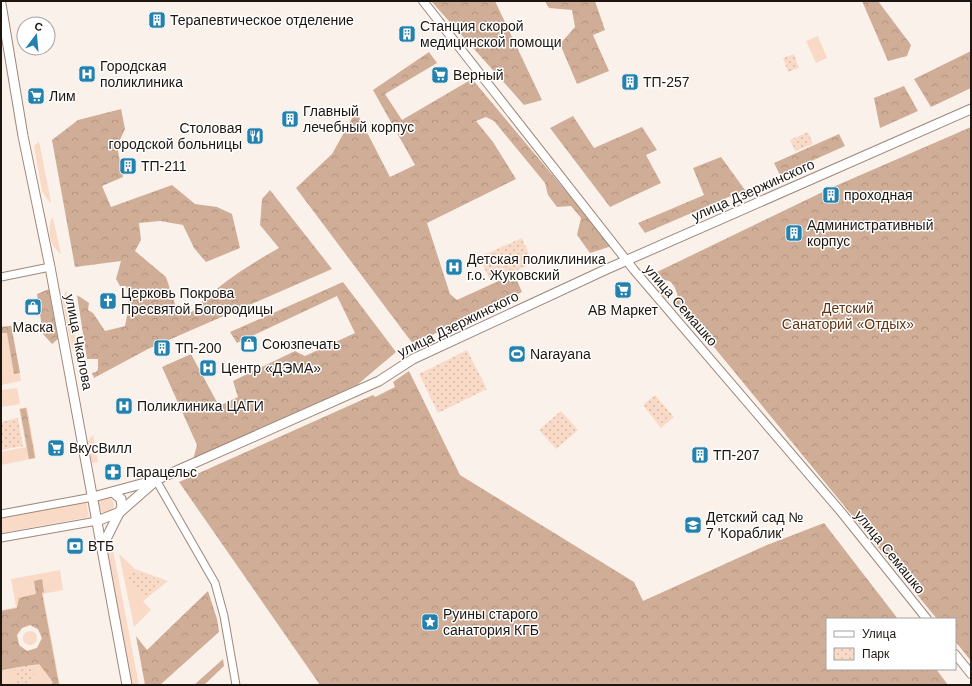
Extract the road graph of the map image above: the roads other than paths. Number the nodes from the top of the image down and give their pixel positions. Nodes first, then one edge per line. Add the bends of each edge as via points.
1 (423, 1) edge
2 (1, 4) edge
3 (971, 109) edge
4 (627, 260) junction
5 (50, 267) junction
6 (1, 276) edge
7 (156, 480) junction
8 (113, 492) junction
9 (93, 497) junction
10 (120, 512) junction
11 (1, 514) edge
12 (97, 520) junction
13 (1, 538) edge
14 (102, 547) junction
15 (926, 618) edge
16 (956, 655) edge
17 (971, 674) edge
18 (127, 685) edge
19 (236, 685) edge

1 - 4 street, улица Семашко
2 - 5 main road, улица Чкалова via 23,136
3 - 4 main road, улица Дзержинского
4 - 7 main road, улица Дзержинского via 413,359 379,381
4 - 15 street, улица Семашко via 842,513
5 - 6 street
5 - 9 main road, улица Чкалова
7 - 8 main road, улица Дзержинского
7 - 10 main road, улица Дзержинского
7 - 19 street via 215,583 224,616
8 - 9 main road, улица Дзержинского
8 - 10 main road via 121,499 123,505
9 - 11 street
9 - 12 main road, улица Чкалова
10 - 12 main road, улица Дзержинского
10 - 14 main road, улица Дзержинского
12 - 13 street
12 - 14 main road, улица Чкалова
14 - 18 main road, улица Чкалова
16 - 17 street

